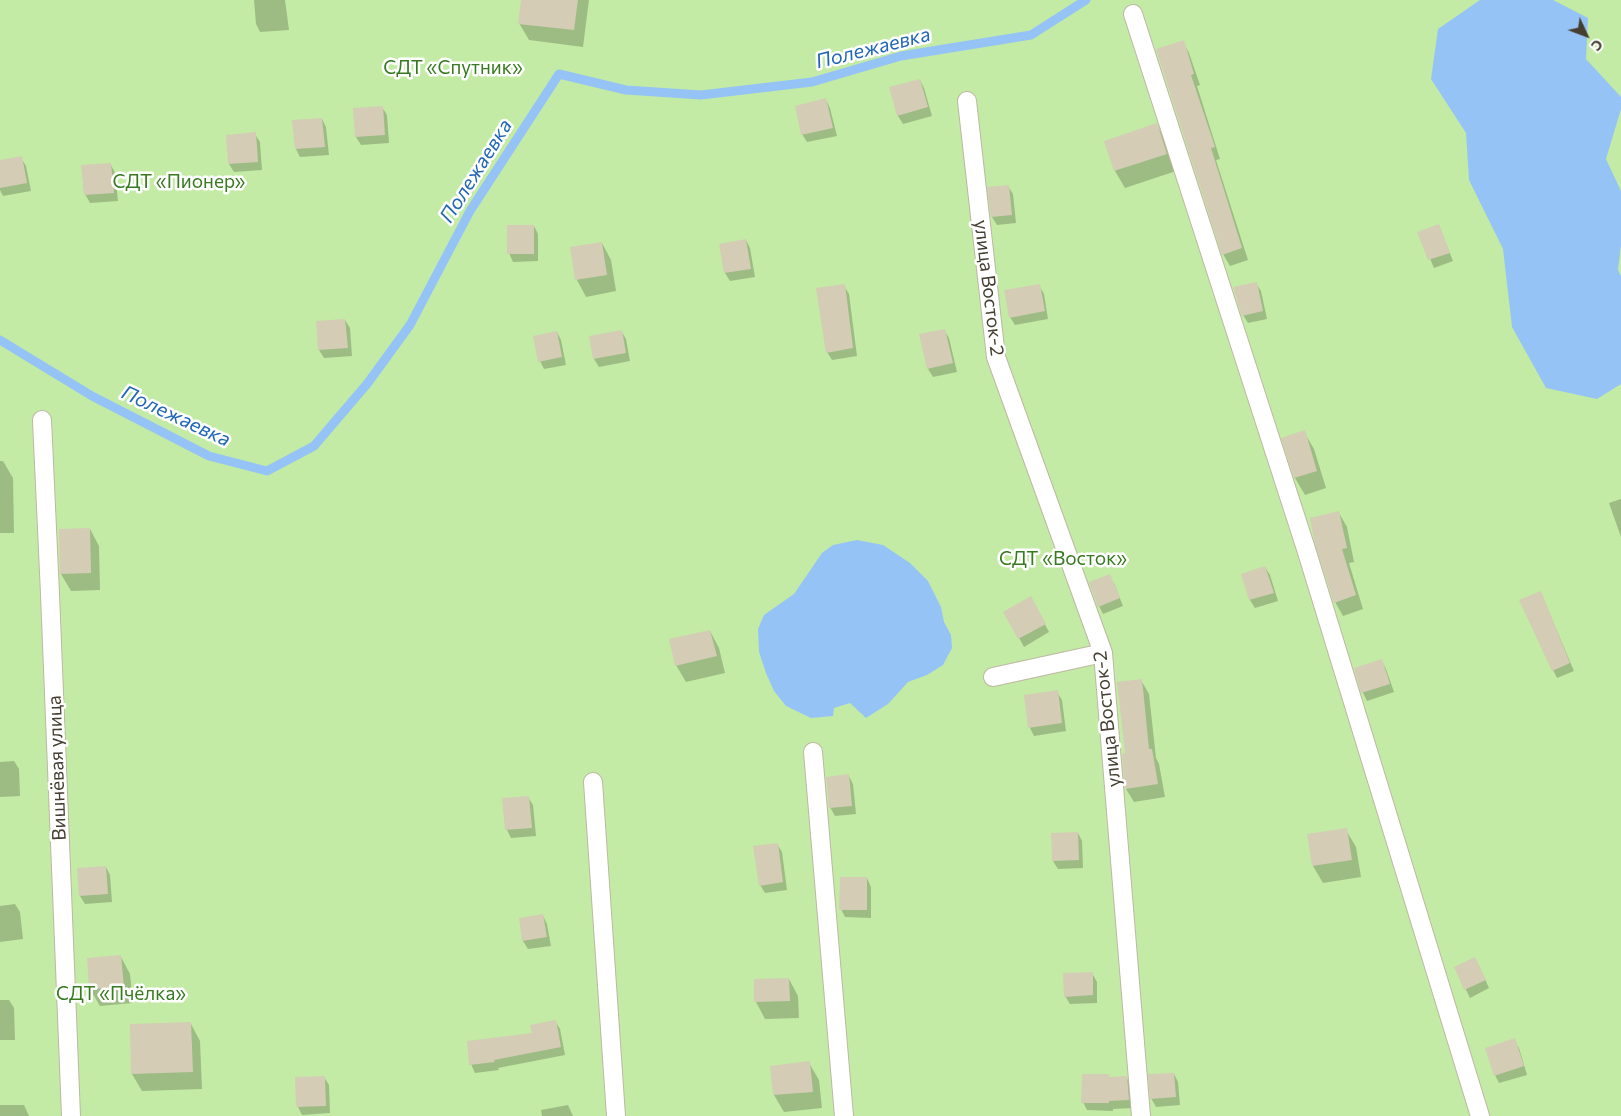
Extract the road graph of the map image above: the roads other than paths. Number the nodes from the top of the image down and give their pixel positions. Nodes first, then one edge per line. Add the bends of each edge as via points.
1 (1133, 14) dead end
2 (967, 101) dead end
3 (42, 420) dead end
4 (1103, 653) junction
5 (993, 677) dead end
6 (813, 752) dead end
7 (594, 782) dead end
8 (71, 1116) edge
9 (616, 1116) edge
10 (844, 1116) edge
11 (1141, 1116) edge
12 (1480, 1116) edge

1 - 12 lane via 1309,558
2 - 4 lane, улица Восток-2 via 996,357
3 - 8 lane, Вишнёвая улица
4 - 5 lane
4 - 11 lane, улица Восток-2
6 - 10 lane
7 - 9 lane

